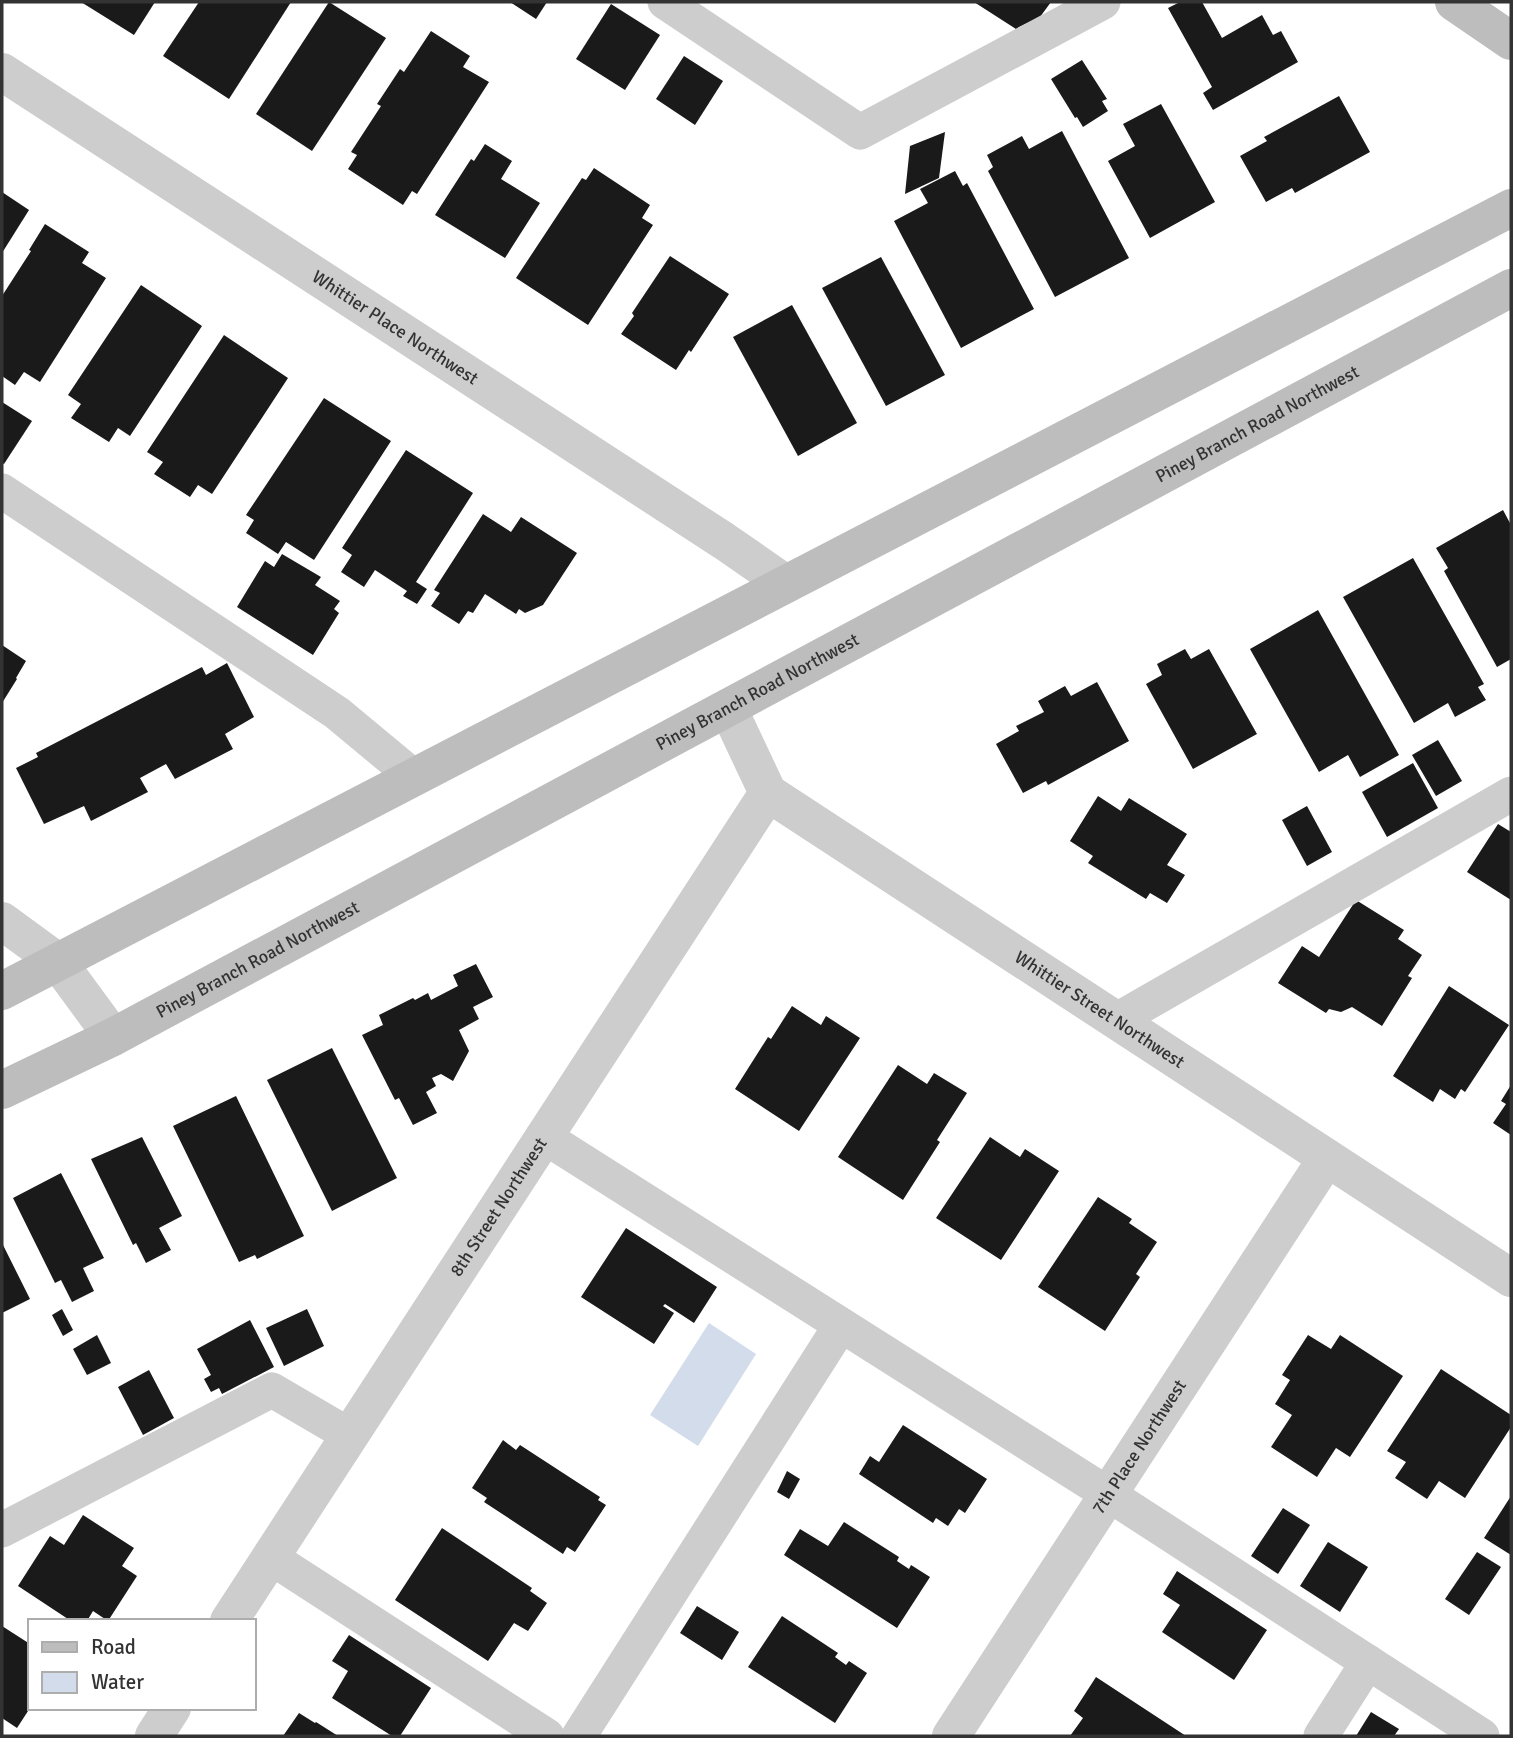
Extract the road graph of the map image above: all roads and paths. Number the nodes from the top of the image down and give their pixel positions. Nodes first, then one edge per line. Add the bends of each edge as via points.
1 (666, 2) edge
2 (1103, 2) edge
3 (1454, 2) edge
4 (1511, 41) edge
5 (2, 72) edge
6 (1511, 208) edge
7 (1511, 288) edge
8 (2, 491) edge
9 (786, 584) junction
10 (728, 708) junction
11 (414, 777) junction
12 (768, 793) junction
13 (1511, 794) edge
14 (2, 922) edge
15 (58, 962) junction
16 (2, 991) edge
17 (1117, 1020) junction
18 (113, 1037) junction
19 (2, 1090) edge
20 (543, 1136) junction
21 (1327, 1158) junction
22 (1511, 1278) edge
23 (841, 1325) junction
24 (349, 1435) junction
25 (1108, 1494) junction
26 (2, 1530) edge
27 (270, 1558) junction
28 (230, 1619) edge
29 (1368, 1662) junction
30 (171, 1710) edge
31 (154, 1736) edge
32 (547, 1736) edge
33 (579, 1736) edge
34 (951, 1736) edge
35 (1321, 1736) edge
36 (1482, 1736) edge

1 - 2 lane via 860,132
3 - 4 main road
5 - 9 street, Whittier Place Northwest
6 - 9 main road
7 - 10 main road, Piney Branch Road Northwest
8 - 11 lane via 337,713
9 - 11 main road
10 - 12 street
10 - 18 main road, Piney Branch Road Northwest
11 - 15 main road
12 - 17 street, Whittier Street Northwest
12 - 20 street, 8th Street Northwest
13 - 17 lane
14 - 15 street
15 - 16 main road
15 - 18 street
17 - 21 street, Whittier Street Northwest
18 - 19 main road, Piney Branch Road Northwest
20 - 23 lane
20 - 24 street, 8th Street Northwest
21 - 22 street, Whittier Street Northwest
21 - 25 street, 7th Place Northwest
23 - 25 lane
23 - 33 lane
24 - 26 lane via 272,1390
24 - 27 street, 8th Street Northwest
25 - 29 lane
25 - 34 street, 7th Place Northwest
27 - 28 street, 8th Street Northwest
27 - 32 lane
29 - 35 lane
29 - 36 lane
30 - 31 street

